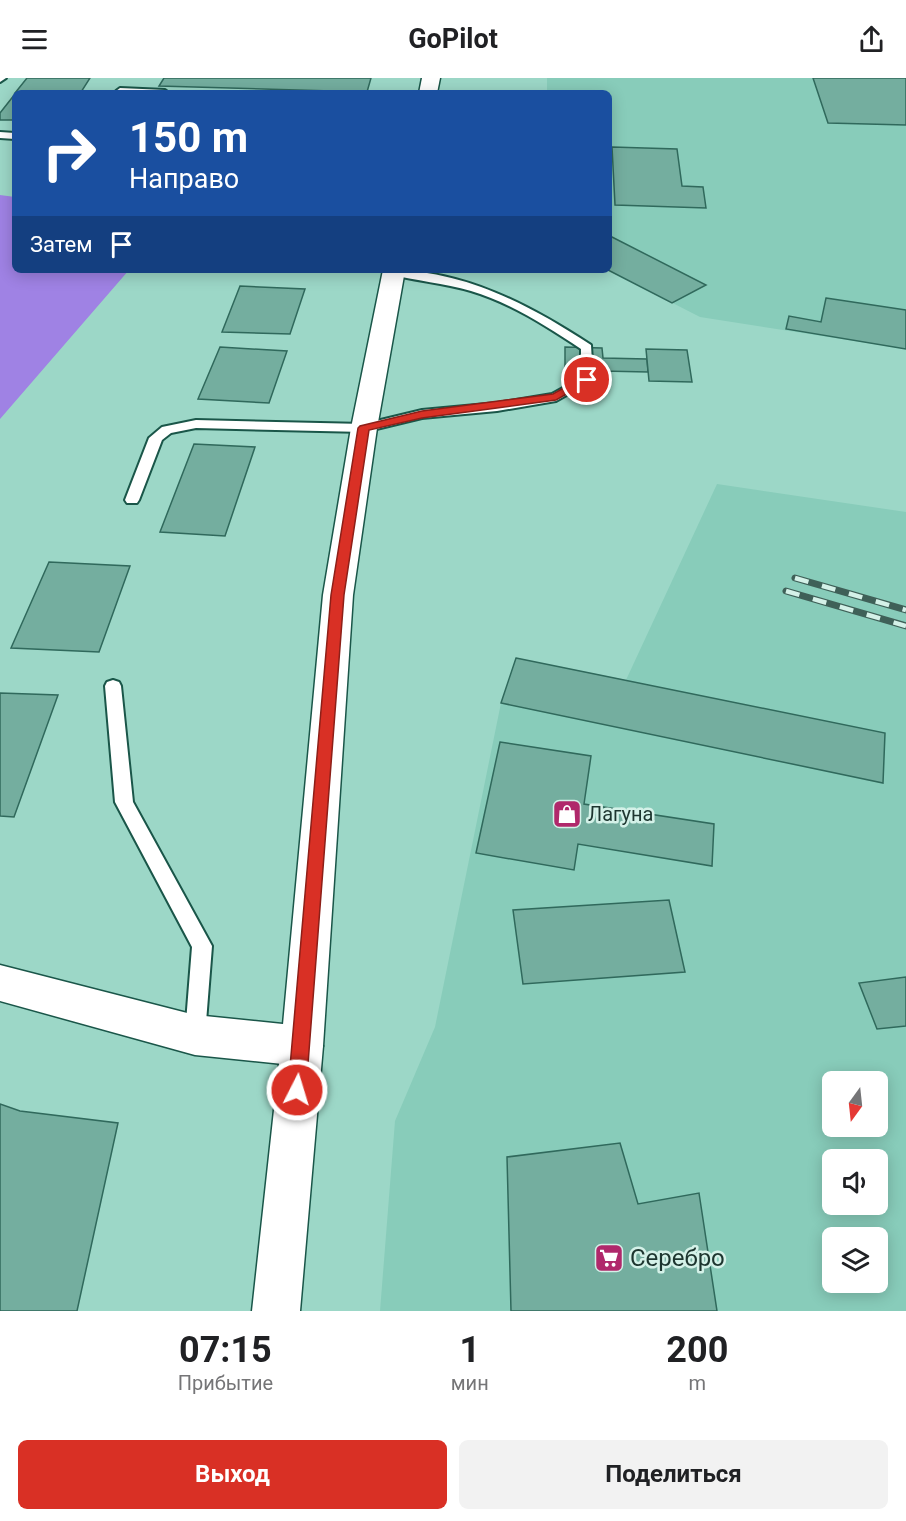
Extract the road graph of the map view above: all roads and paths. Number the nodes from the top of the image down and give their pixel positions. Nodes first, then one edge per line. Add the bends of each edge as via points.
1 (129, 80) dead end
2 (121, 90) edge
3 (393, 273) edge
4 (403, 273) edge
5 (364, 428) junction
6 (132, 500) dead end
7 (113, 686) dead end
8 (0, 983) edge
9 (195, 1035) junction
10 (302, 1046) junction
11 (276, 1311) edge

1 - 2 lane
3 - 5 main road
4 - 5 lane via 501,298 547,322 587,348 587,380 556,397 422,414
5 - 6 lane via 196,424 167,430 156,438
5 - 10 main road via 338,595
7 - 9 lane via 124,802 202,946
8 - 9 main road
9 - 10 main road
10 - 11 main road

